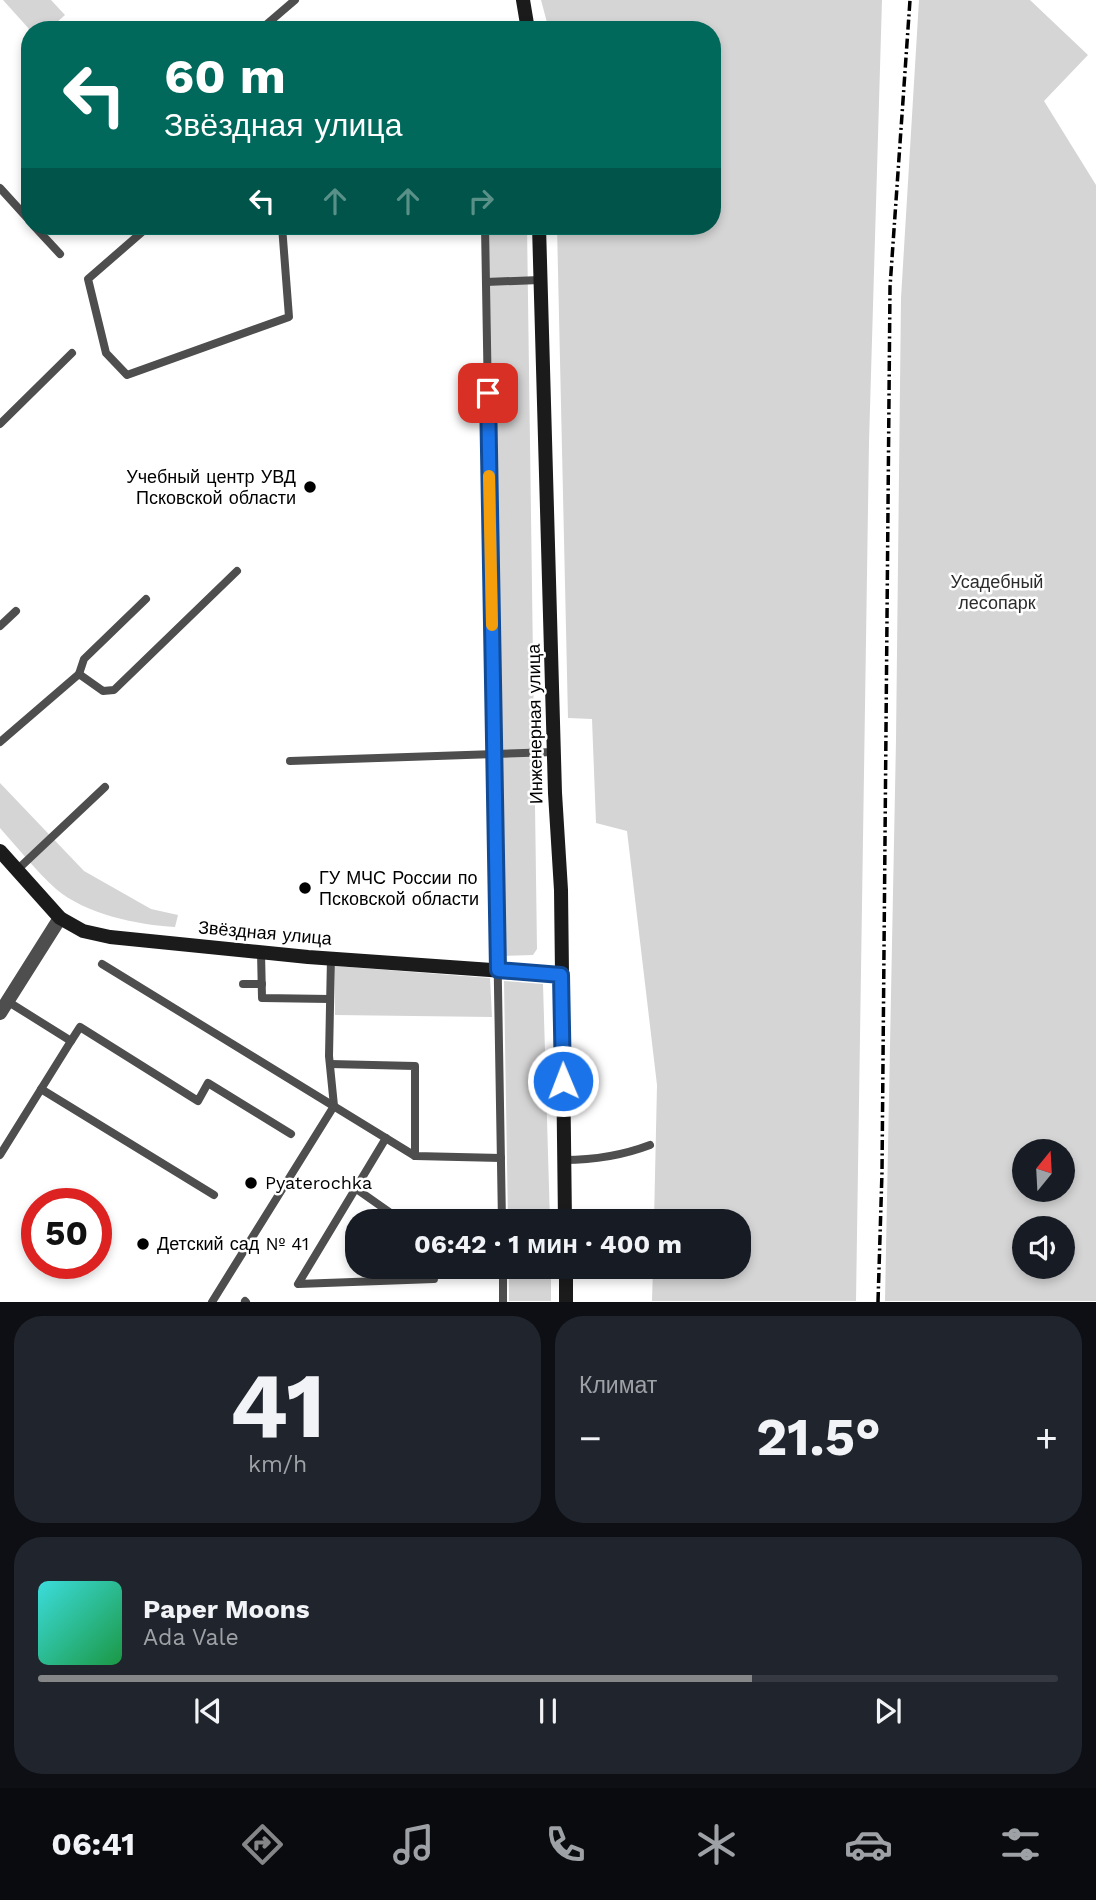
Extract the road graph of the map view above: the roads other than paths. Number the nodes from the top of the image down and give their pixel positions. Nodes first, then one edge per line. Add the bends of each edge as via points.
1 (295, 0) edge
2 (523, 0) edge
3 (270, 21) edge
4 (526, 21) edge
5 (0, 188) edge
6 (21, 211) edge
7 (42, 235) edge
8 (139, 235) edge
9 (283, 235) edge
10 (485, 235) edge
11 (539, 235) edge
12 (60, 254) dead end
13 (540, 280) junction
14 (486, 282) junction
15 (72, 353) dead end
16 (0, 424) edge
17 (237, 571) dead end
18 (146, 599) dead end
19 (16, 611) dead end
20 (0, 626) edge
21 (79, 674) junction
22 (0, 742) edge
23 (554, 752) junction
24 (494, 754) junction
25 (290, 761) dead end
26 (105, 787) dead end
27 (0, 851) edge
28 (17, 870) junction
29 (60, 918) junction
30 (261, 952) junction
31 (331, 958) junction
32 (102, 964) dead end
33 (498, 970) junction
34 (561, 975) junction
35 (243, 984) dead end
36 (262, 984) junction
37 (330, 999) junction
38 (4, 1007) edge
39 (71, 1041) junction
40 (330, 1064) junction
41 (41, 1088) junction
42 (334, 1106) junction
43 (291, 1134) dead end
44 (386, 1138) junction
45 (650, 1145) dead end
46 (0, 1155) edge
47 (415, 1156) junction
48 (501, 1158) junction
49 (564, 1160) junction
50 (355, 1188) junction
51 (214, 1195) dead end
52 (384, 1209) edge
53 (502, 1209) edge
54 (565, 1209) edge
55 (434, 1279) edge
56 (503, 1279) edge
57 (566, 1279) edge
58 (212, 1301) edge
59 (503, 1301) edge
60 (566, 1301) edge

1 - 3 lane
2 - 4 main road
5 - 6 lane
7 - 12 lane
8 - 9 lane via 88,279 106,354 127,374 289,317
10 - 14 lane
11 - 13 main road, Инженерная улица
13 - 14 lane
13 - 23 main road, Инженерная улица
14 - 24 lane
15 - 16 lane
17 - 21 lane via 114,690 103,691
18 - 21 lane via 84,659
19 - 20 lane
21 - 22 lane
23 - 24 lane
23 - 34 main road, Инженерная улица
24 - 25 lane
24 - 33 lane
26 - 28 lane
27 - 28 main road, Звёздная улица
28 - 29 main road, Звёздная улица
29 - 30 main road, Звёздная улица via 83,931 110,937
29 - 38 street
30 - 31 main road, Звёздная улица
30 - 36 lane
31 - 33 main road, Звёздная улица
31 - 37 lane
32 - 42 lane
33 - 34 main road, Звёздная улица
33 - 48 lane
34 - 49 main road, Инженерная улица
35 - 36 lane
36 - 37 lane via 262,998
37 - 40 lane
38 - 39 lane
39 - 41 lane
39 - 43 lane via 79,1027 198,1101 208,1083
40 - 42 lane
40 - 47 lane via 415,1066
41 - 46 lane
41 - 51 lane
42 - 44 lane
42 - 58 lane
44 - 47 lane
44 - 50 lane
45 - 49 lane via 600,1159
47 - 48 lane
48 - 53 lane
49 - 54 main road, Инженерная улица
50 - 52 lane
50 - 55 lane via 298,1284
56 - 59 lane
57 - 60 main road

